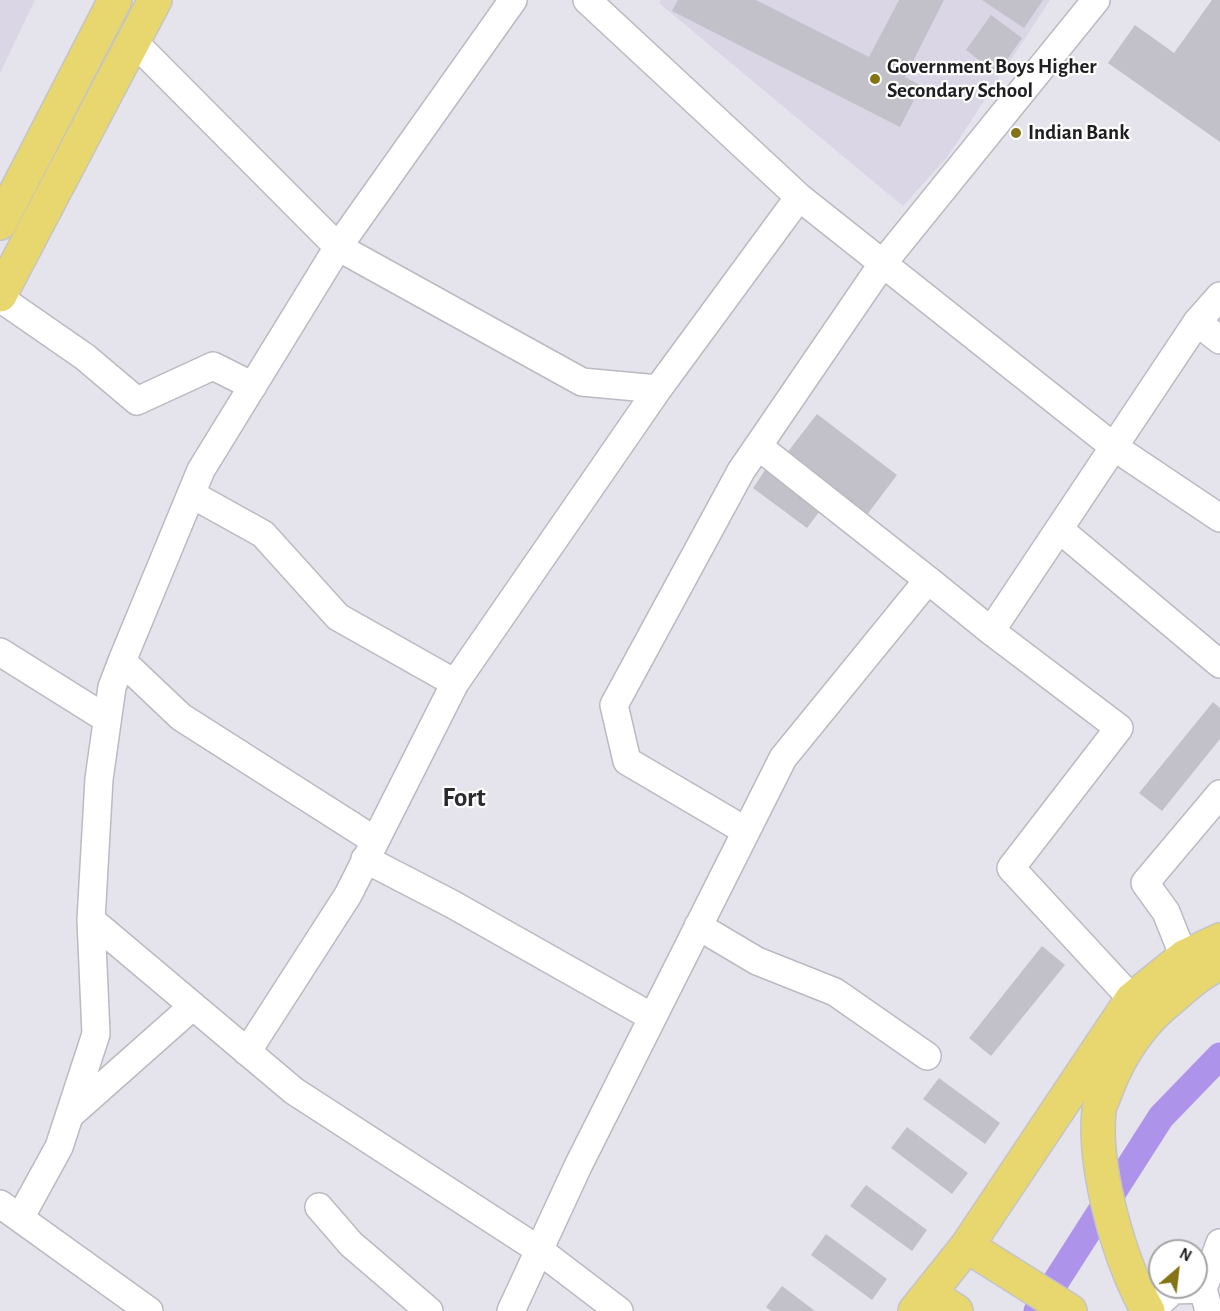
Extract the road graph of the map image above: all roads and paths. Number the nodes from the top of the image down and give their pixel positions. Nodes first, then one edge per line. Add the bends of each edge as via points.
1 (115, 0) edge
2 (155, 0) edge
3 (513, 0) edge
4 (587, 0) edge
5 (1096, 0) edge
6 (134, 42) junction
7 (799, 197) junction
8 (0, 223) edge
9 (338, 247) junction
10 (883, 264) junction
11 (0, 296) edge
12 (1220, 296) edge
13 (1197, 322) junction
14 (1220, 340) edge
15 (253, 386) junction
16 (658, 389) junction
17 (758, 446) junction
18 (1114, 447) junction
19 (191, 494) junction
20 (1220, 519) edge
21 (1059, 529) junction
22 (928, 580) junction
23 (991, 631) junction
24 (0, 652) edge
25 (122, 661) junction
26 (1220, 664) edge
27 (455, 683) junction
28 (107, 719) junction
29 (1220, 794) edge
30 (746, 831) junction
31 (370, 849) junction
32 (91, 920) junction
33 (698, 926) junction
34 (1220, 940) edge
35 (1184, 957) junction
36 (1220, 964) edge
37 (1132, 999) junction
38 (193, 1006) junction
39 (652, 1017) junction
40 (247, 1052) junction
41 (927, 1056) dead end
42 (68, 1117) junction
43 (319, 1207) dead end
44 (10, 1211) edge
45 (1220, 1243) edge
46 (971, 1248) junction
47 (539, 1250) junction
48 (1206, 1300) edge
49 (937, 1306) edge
50 (149, 1311) edge
51 (429, 1311) edge
52 (512, 1311) edge
53 (619, 1311) edge
54 (1070, 1311) edge
55 (1149, 1311) edge

1 - 8 main road
2 - 6 main road
3 - 9 street
4 - 7 street
5 - 10 street
6 - 9 street
6 - 11 main road
7 - 10 street
7 - 16 street
9 - 15 street
9 - 16 street via 582,382
10 - 17 street
10 - 18 street
11 - 15 street via 137,400 213,366
12 - 13 street
13 - 14 street
13 - 18 street
15 - 19 street via 201,470
16 - 27 street
17 - 22 street
17 - 30 street via 614,705 627,761
18 - 20 street
18 - 21 street
19 - 25 street
19 - 27 street via 263,534 338,617
21 - 23 street
21 - 26 street
22 - 23 street
22 - 30 street via 783,758
23 - 37 street via 1119,728 1011,868
24 - 28 street
25 - 28 street via 112,687
25 - 31 street via 181,717
27 - 31 street
28 - 32 street via 99,778
29 - 35 street via 1145,883 1166,912
30 - 33 street
31 - 39 street via 452,904
31 - 40 street via 348,895
32 - 38 street
32 - 42 street via 96,1034
33 - 39 street
33 - 41 street via 757,961 834,992
34 - 35 main road
35 - 37 main road
36 - 55 main road via 1207,969 1151,1014 1119,1056 1099,1109 1101,1168 1115,1230 1137,1291
37 - 46 main road
38 - 40 street
38 - 42 street
39 - 47 street
40 - 47 street via 294,1091
42 - 44 street via 58,1147
43 - 51 street via 351,1244
44 - 50 street
45 - 48 street
46 - 49 main road
46 - 54 main road
47 - 52 street
47 - 53 street
48 - 55 street via 1173,1290

